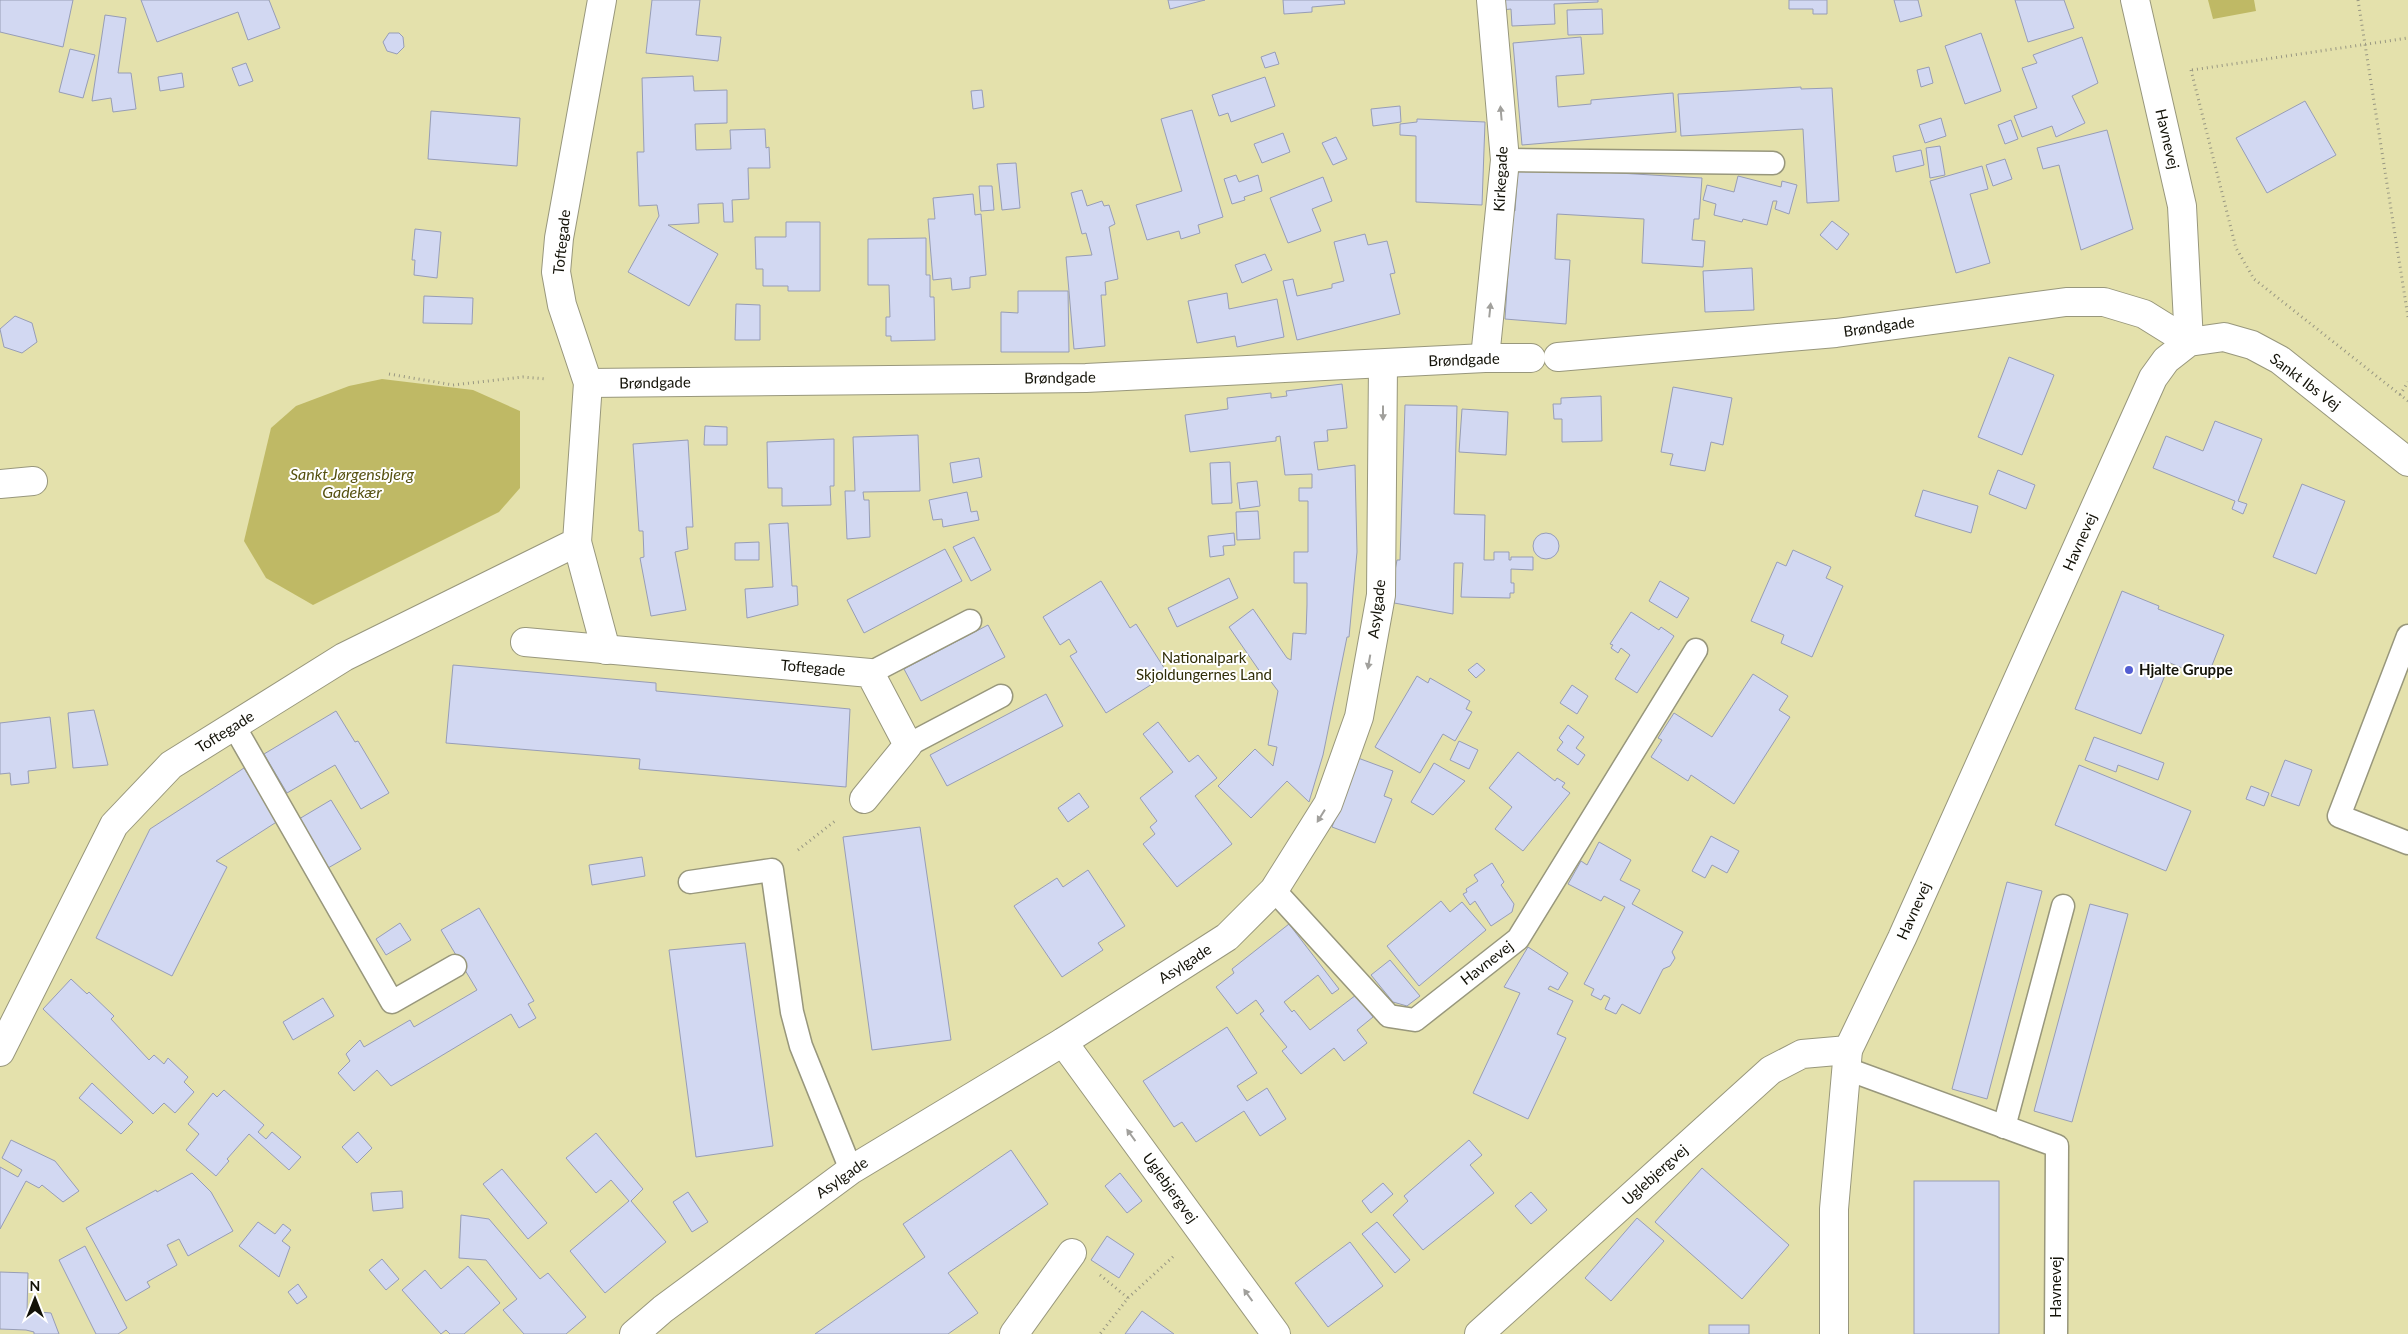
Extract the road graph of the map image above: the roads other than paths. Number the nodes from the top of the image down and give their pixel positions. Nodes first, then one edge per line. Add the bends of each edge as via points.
1 (602, 0) edge
2 (1491, 0) edge
3 (2135, 0) edge
4 (1505, 160) junction
5 (1773, 162) dead end
6 (2189, 342) junction
7 (1484, 358) junction
8 (1530, 358) dead end
9 (1558, 358) dead end
10 (1383, 364) junction
11 (588, 383) junction
12 (2408, 462) edge
13 (33, 481) dead end
14 (0, 484) edge
15 (577, 542) junction
16 (970, 621) dead end
17 (2408, 636) edge
18 (525, 642) dead end
19 (606, 650) junction
20 (1696, 650) dead end
21 (2404, 661) edge
22 (870, 673) junction
23 (1001, 696) dead end
24 (234, 726) junction
25 (908, 745) junction
26 (864, 799) road end
27 (2408, 842) edge
28 (690, 882) dead end
29 (1274, 890) junction
30 (2063, 906) dead end
31 (455, 966) dead end
32 (1063, 1042) junction
33 (0, 1052) edge
34 (1847, 1060) junction
35 (2004, 1126) junction
36 (851, 1170) junction
37 (1072, 1253) road end
38 (634, 1334) edge
39 (1014, 1334) edge
40 (1276, 1334) edge
41 (1479, 1334) edge
42 (1834, 1334) edge
43 (2056, 1334) edge

1 - 11 street, Toftegade via 559,238 556,272 562,305
4 -> 2 street, Kirkegade
3 - 6 street, Havnevej via 2182,206
4 - 5 lane
7 -> 4 street, Kirkegade
6 - 9 street, Brøndgade via 2144,314 2104,302 2066,302 1836,333
6 - 12 street, Sankt Ibs Vej via 2224,337 2252,344 2280,360
6 - 34 street, Havnevej via 2166,360 2153,378
7 - 8 street, Brøndgade
7 - 10 street, Brøndgade
10 - 11 street, Brøndgade via 1086,378
10 -> 29 street, Asylgade via 1381,595 1359,717 1328,804
11 - 15 street, Toftegade
13 - 14 street
15 - 19 street, Toftegade
15 - 24 street, Toftegade via 344,657
16 - 22 lane
17 - 21 lane
18 - 19 street, Toftegade
19 - 22 street, Toftegade
20 - 29 lane, Havnevej via 1518,939 1415,1020 1389,1016
21 - 27 lane via 2339,816
22 - 25 street
23 - 25 lane
24 - 31 lane via 392,1002
24 - 33 street, Toftegade via 171,765 114,825
25 - 26 street
28 - 36 lane via 772,870 792,1012 801,1046
29 - 32 street, Asylgade via 1227,937
30 - 35 lane
32 - 36 street, Asylgade
40 -> 32 street, Uglebjergvej
34 - 35 lane, Havnevej
34 - 41 street, Uglebjergvej via 1802,1054 1771,1070
34 - 42 street, Havnevej via 1834,1209
35 - 43 lane, Havnevej via 2057,1146
36 - 38 street, Asylgade
37 - 39 street

